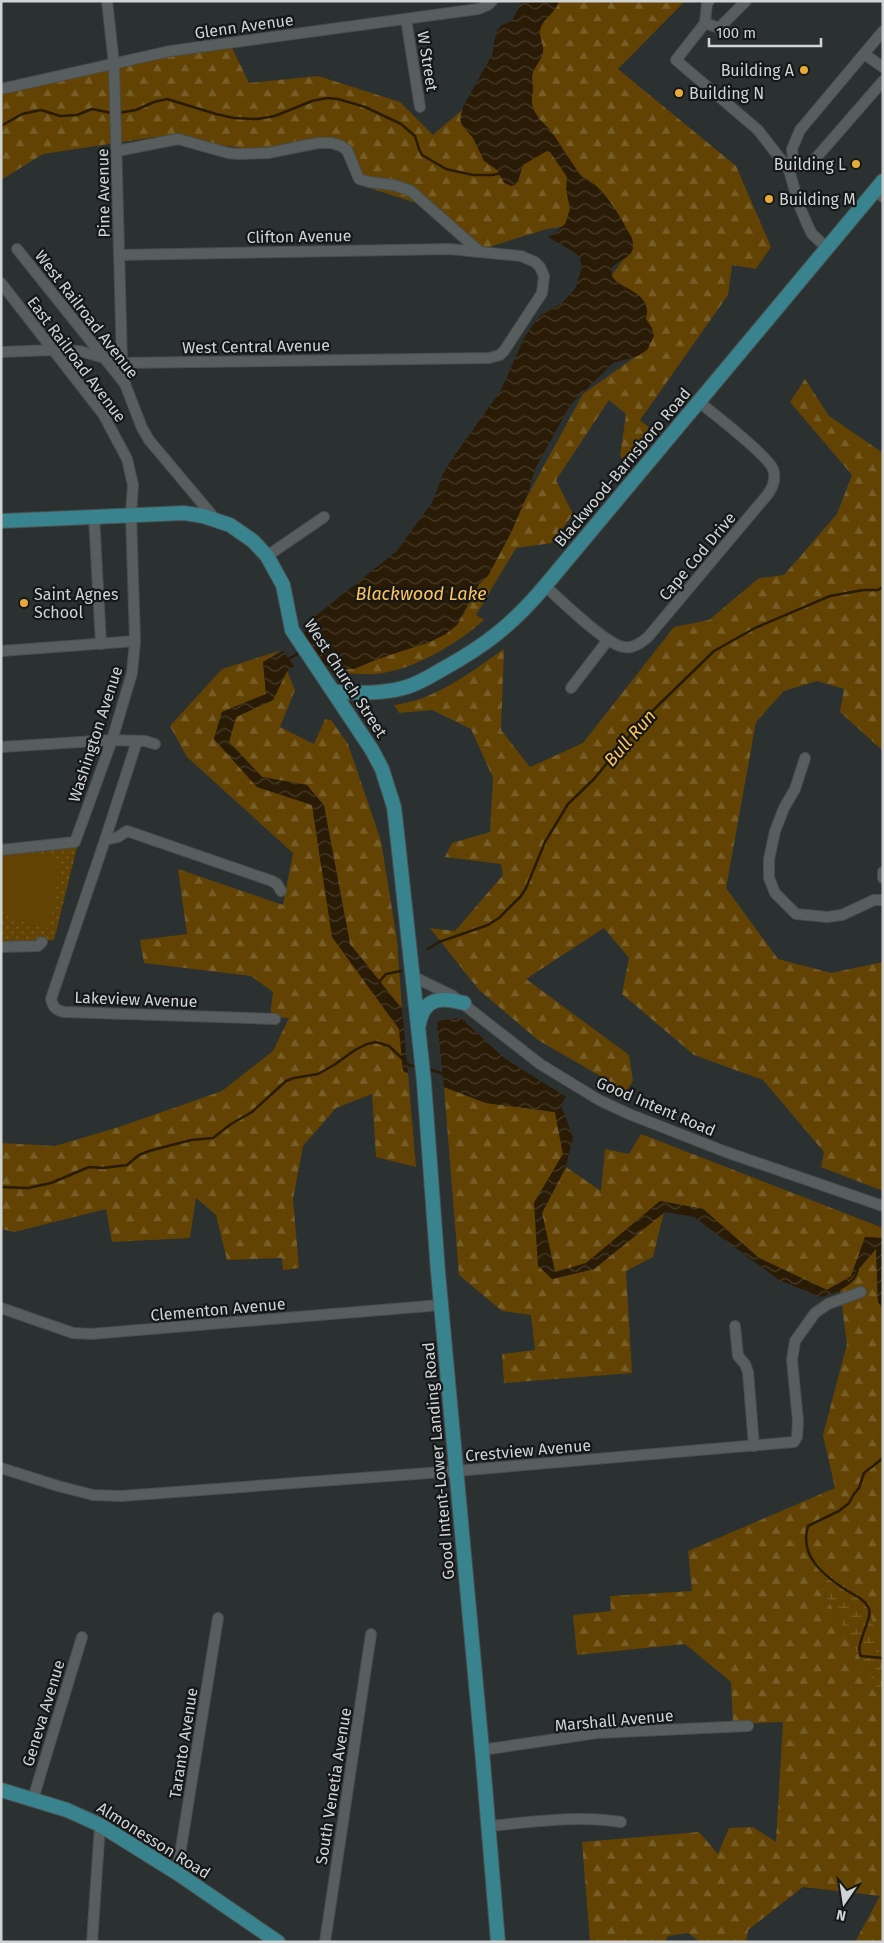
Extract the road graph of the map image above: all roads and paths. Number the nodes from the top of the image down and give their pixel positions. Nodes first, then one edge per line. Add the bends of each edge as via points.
1 (107, 1) edge
2 (492, 1) edge
3 (709, 1) edge
4 (746, 1) edge
5 (406, 19) junction
6 (705, 23) junction
7 (883, 31) edge
8 (864, 54) junction
9 (881, 62) edge
10 (114, 64) junction
11 (883, 81) edge
12 (1, 88) edge
13 (420, 107) dead end
14 (117, 151) junction
15 (791, 168) junction
16 (880, 189) edge
17 (827, 248) junction
18 (17, 249) dead end
19 (480, 252) junction
20 (119, 254) junction
21 (1, 283) edge
22 (507, 345) joint
23 (53, 350) junction
24 (1, 352) edge
25 (103, 357) junction
26 (122, 363) junction
27 (125, 384) junction
28 (699, 402) junction
29 (131, 514) junction
30 (94, 516) junction
31 (324, 517) dead end
32 (217, 520) junction
33 (1, 521) edge
34 (267, 556) junction
35 (545, 586) junction
36 (608, 640) junction
37 (135, 641) junction
38 (101, 644) junction
39 (1, 651) edge
40 (571, 688) dead end
41 (334, 692) junction
42 (112, 740) junction
43 (136, 741) junction
44 (155, 744) dead end
45 (1, 747) edge
46 (805, 758) dead end
47 (105, 840) junction
48 (1, 850) edge
49 (883, 872) edge
50 (883, 878) edge
51 (280, 891) dead end
52 (883, 900) edge
53 (42, 942) dead end
54 (1, 947) edge
55 (414, 977) junction
56 (464, 1003) junction
57 (275, 1019) dead end
58 (419, 1028) junction
59 (883, 1206) edge
60 (855, 1294) dead end
61 (442, 1305) junction
62 (1, 1308) edge
63 (735, 1326) dead end
64 (754, 1446) junction
65 (1, 1468) edge
66 (456, 1471) junction
67 (218, 1618) dead end
68 (371, 1634) dead end
69 (82, 1637) dead end
70 (748, 1726) dead end
71 (482, 1750) junction
72 (1, 1790) edge
73 (33, 1799) junction
74 (622, 1822) dead end
75 (100, 1825) junction
76 (489, 1826) junction
77 (177, 1873) junction
78 (92, 1942) edge
79 (278, 1942) edge
80 (325, 1942) edge
81 (498, 1942) edge

1 - 10 street, Pine Avenue
2 - 5 street, Glenn Avenue via 478,9
3 - 6 street
4 - 6 street via 719,28
5 - 10 street, Glenn Avenue via 170,51
5 - 13 street, W Street
6 - 15 street via 676,60 758,130
7 - 8 street
8 - 9 street
8 - 15 street via 800,130 792,149
10 - 12 street, Glenn Avenue
10 - 14 street, Pine Avenue
11 - 15 street via 809,166
14 - 19 street via 178,139 238,154 332,143 347,150 359,178 411,191
14 - 20 street, Pine Avenue
15 - 17 street via 798,205 812,234
16 - 17 main road, Blackwood-Barnsboro Road
17 - 28 main road, Blackwood-Barnsboro Road
18 - 25 street, West Railroad Avenue
19 - 20 street, Clifton Avenue via 450,249
19 - 22 street, Clifton Avenue via 528,258 540,267 544,276 542,293
20 - 26 street, Pine Avenue
21 - 23 street, East Railroad Avenue
22 - 26 street, West Central Avenue via 500,355 489,358
23 - 24 street, West Central Avenue
23 - 25 street, West Central Avenue via 80,351
23 - 29 street, East Railroad Avenue via 103,414 127,459 132,485
25 - 26 street, West Central Avenue
25 - 27 street, West Railroad Avenue
26 - 27 street, Pine Avenue
27 - 32 street, West Railroad Avenue via 146,434
28 - 35 main road, Blackwood-Barnsboro Road
28 - 36 street, Cape Cod Drive via 767,460 774,470 774,483 648,637 628,648
29 - 30 main road, West Church Street
29 - 32 main road, West Church Street via 184,513
29 - 37 street, Washington Avenue
30 - 33 main road, West Church Street
30 - 38 street
31 - 34 street
32 - 34 main road, West Church Street via 242,533
34 - 41 main road, West Church Street via 285,590 289,622
35 - 36 street, Cape Cod Drive
35 - 41 main road, Blackwood-Barnsboro Road via 498,634 423,680 392,690
36 - 40 street
37 - 38 street
37 - 42 street, Washington Avenue via 132,673
38 - 39 street
41 - 55 main road, West Church Street via 372,750 389,786
42 - 43 street
42 - 45 street
42 - 48 street, Washington Avenue via 75,842
43 - 44 street
43 - 47 street
46 - 52 street via 795,789 775,831 769,878 775,893 796,914 827,917 874,900
47 - 51 street via 127,831 272,881
47 - 57 street, Lakeview Avenue via 51,999 54,1007 58,1011
49 - 50 street
53 - 54 street via 38,946
55 - 56 street, Good Intent Road
55 - 58 main road, Good Intent-Lower Landing Road
56 - 58 main road via 447,999 433,1001 424,1010
56 - 59 street, Good Intent Road via 540,1064 622,1111 726,1152
58 - 61 main road, Good Intent-Lower Landing Road
60 - 64 street, Crestview Avenue via 828,1304 815,1313 796,1341 792,1360 798,1421 794,1442
61 - 62 street, Clementon Avenue via 91,1334 73,1333
61 - 66 main road, Good Intent-Lower Landing Road
63 - 64 street via 738,1356 748,1372
64 - 66 street, Crestview Avenue
65 - 66 street, Crestview Avenue via 84,1493 121,1496
66 - 71 main road, Good Intent-Lower Landing Road
67 - 77 street, Taranto Avenue
68 - 80 street, South Venetia Avenue
69 - 73 street, Geneva Avenue
70 - 71 street, Marshall Avenue via 597,1733
71 - 76 main road, Good Intent-Lower Landing Road
72 - 73 main road, Almonesson Road
73 - 75 main road, Almonesson Road
74 - 76 street via 566,1819
75 - 77 main road, Almonesson Road
75 - 78 street
76 - 81 main road, Good Intent-Lower Landing Road
77 - 79 main road, Almonesson Road

